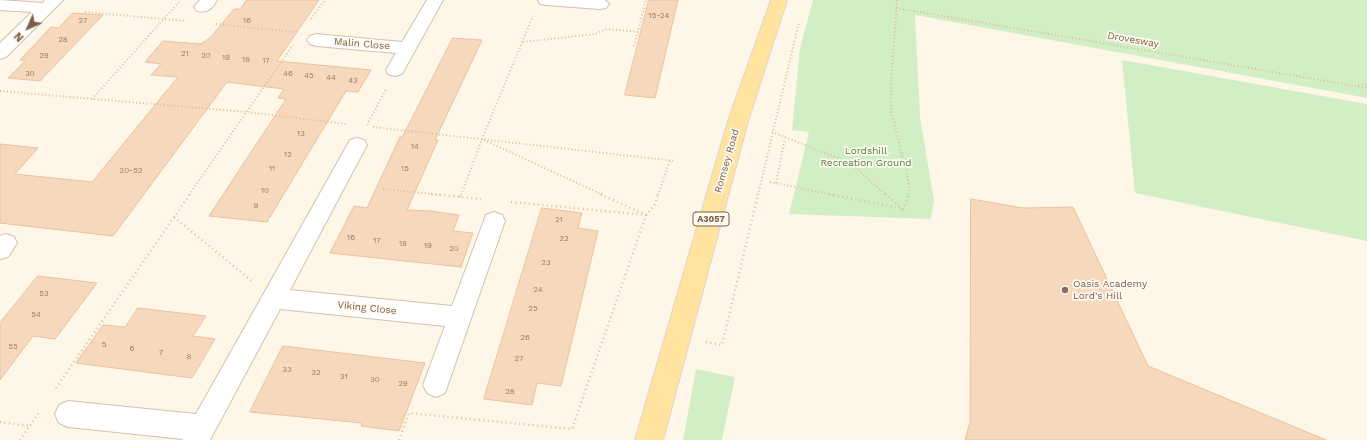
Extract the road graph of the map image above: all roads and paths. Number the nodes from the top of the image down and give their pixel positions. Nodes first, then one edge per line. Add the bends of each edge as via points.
1 (180, 0) edge
2 (325, 0) edge
3 (435, 0) edge
4 (546, 0) edge
5 (646, 0) edge
6 (779, 0) edge
7 (897, 0) edge
8 (50, 4) edge
9 (600, 4) dead end
10 (0, 5) edge
11 (896, 8) junction
12 (311, 20) dead end
13 (532, 20) dead end
14 (799, 21) dead end
15 (640, 32) junction
16 (297, 39) dead end
17 (316, 40) dead end
18 (522, 42) junction
19 (634, 46) dead end
20 (407, 48) junction
21 (0, 53) edge
22 (395, 70) joint
23 (1367, 84) edge
24 (1353, 85) junction
25 (1367, 88) edge
26 (0, 91) edge
27 (92, 99) junction
28 (247, 112) junction
29 (358, 132) junction
30 (772, 132) junction
31 (785, 138) junction
32 (482, 139) junction
33 (670, 160) junction
34 (675, 161) dead end
35 (770, 182) dead end
36 (776, 183) junction
37 (383, 190) dead end
38 (460, 197) junction
39 (483, 199) dead end
40 (903, 210) junction
41 (500, 211) joint
42 (646, 215) junction
43 (174, 217) junction
44 (274, 298) junction
45 (460, 317) junction
46 (678, 335) junction
47 (436, 385) dead end
48 (52, 394) dead end
49 (43, 407) dead end
50 (68, 414) dead end
51 (0, 422) edge
52 (29, 426) junction
53 (199, 434) edge
54 (20, 440) edge
55 (399, 440) edge
56 (649, 440) edge

1 - 27 path
2 - 12 path
3 - 20 street, Malin Close
4 - 9 street
5 - 15 path
6 - 46 main road, Romsey Road / A3057 via 738,121
7 - 11 path
8 - 10 street
8 - 21 street
11 - 24 path, Drovesway
11 - 40 path via 891,110 910,190
13 - 18 path
14 - 30 path
15 - 18 path via 606,29 595,34
15 - 19 path
16 - 28 path
17 - 20 street, Malin Close
18 - 32 path
20 - 22 street, Malin Close
22 - 29 path
23 - 24 path
24 - 25 path, Drovesway
26 - 27 path
27 - 28 path
28 - 29 path
28 - 43 path
29 - 32 path
29 - 44 street
30 - 31 path
30 - 46 path via 722,345
31 - 36 path
31 - 40 path via 850,162
32 - 33 path
32 - 38 path
32 - 42 path
33 - 34 path
33 - 42 path via 655,204
35 - 36 path
36 - 40 path
37 - 38 path
38 - 39 path
41 - 42 path
41 - 45 street
42 - 55 path via 572,429 410,413
43 - 44 path
43 - 48 path
44 - 45 street, Viking Close
44 - 53 street
45 - 47 street
46 - 56 main road, Romsey Road / A3057
49 - 52 path
50 - 53 street
51 - 52 path
52 - 54 path

